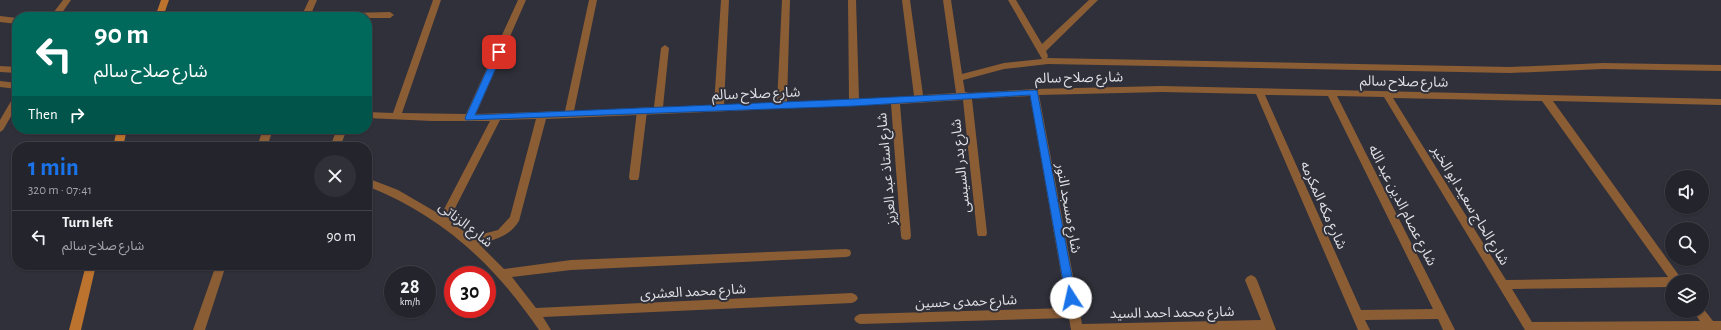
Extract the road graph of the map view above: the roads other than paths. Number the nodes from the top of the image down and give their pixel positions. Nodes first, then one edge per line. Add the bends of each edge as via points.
1 (67, 0) edge
2 (165, 0) edge
3 (313, 0) edge
4 (437, 0) edge
5 (522, 0) edge
6 (593, 0) edge
7 (725, 0) edge
8 (786, 0) edge
9 (852, 0) edge
10 (906, 0) edge
11 (947, 0) edge
12 (1012, 0) edge
13 (1094, 0) edge
14 (58, 12) edge
15 (161, 12) edge
16 (307, 12) edge
17 (372, 15) edge
18 (390, 15) dead end
19 (0, 19) edge
20 (12, 20) edge
21 (665, 48) dead end
22 (1041, 50) junction
23 (1048, 61) junction
24 (1721, 68) edge
25 (0, 69) edge
26 (12, 69) edge
27 (959, 78) junction
28 (0, 84) edge
29 (12, 85) edge
30 (1259, 91) junction
31 (1034, 92) junction
32 (1331, 93) junction
33 (1387, 95) junction
34 (964, 96) junction
35 (1545, 98) junction
36 (919, 99) junction
37 (895, 100) junction
38 (854, 102) junction
39 (1721, 102) edge
40 (782, 106) junction
41 (12, 107) edge
42 (719, 108) junction
43 (658, 110) junction
44 (642, 111) junction
45 (569, 114) junction
46 (372, 115) edge
47 (542, 115) junction
48 (396, 117) junction
49 (497, 117) junction
50 (469, 118) junction
51 (0, 128) edge
52 (634, 177) dead end
53 (372, 184) edge
54 (443, 222) junction
55 (982, 233) dead end
56 (906, 236) dead end
57 (469, 242) junction
58 (846, 252) dead end
59 (90, 270) edge
60 (219, 270) edge
61 (501, 274) junction
62 (1672, 274) edge
63 (1251, 280) dead end
64 (1665, 282) edge
65 (1503, 285) junction
66 (852, 298) dead end
67 (535, 313) junction
68 (1074, 313) junction
69 (1441, 314) junction
70 (1358, 315) junction
71 (1706, 318) edge
72 (860, 319) dead end
73 (1269, 327) edge
74 (1530, 328) edge
75 (1715, 328) edge
76 (75, 330) edge
77 (199, 330) edge
78 (545, 330) edge
79 (1077, 330) edge
80 (1364, 330) edge
81 (1450, 330) edge

1 - 14 street
2 - 15 main road
3 - 16 street
4 - 48 street
5 - 50 street
6 - 45 street
7 - 42 street
8 - 40 street
9 - 38 street
10 - 36 street
11 - 27 street, شارع بدر السيسى
12 - 22 street
13 - 22 street
17 - 18 street
19 - 20 street
21 - 43 street
22 - 23 street
23 - 24 street via 1510,70 1603,66
23 - 27 street via 1004,66
25 - 26 street
27 - 34 street, شارع بدر السيسى
28 - 29 street
30 - 31 street, شارع صلاح سالم via 1162,89
30 - 32 street, شارع صلاح سالم
30 - 70 street, شارع مكه المكرمه
31 - 34 street, شارع صلاح سالم
31 - 68 street, شارع مسجد النور
32 - 33 street, شارع صلاح سالم
32 - 69 street, شارع عصام الدين عبد الله
33 - 35 street, شارع صلاح سالم
33 - 65 street, شارع الحاج سعيد ابو الخير
34 - 36 street, شارع صلاح سالم
34 - 55 street, شارع بدر السيسى
35 - 39 street, شارع صلاح سالم
35 - 62 street
36 - 37 street, شارع صلاح سالم
37 - 38 street, شارع صلاح سالم
37 - 56 street, شارع استاذ عبد العزيز
38 - 40 street, شارع صلاح سالم
40 - 42 street, شارع صلاح سالم
41 - 51 street
42 - 43 street, شارع صلاح سالم
43 - 44 street, شارع صلاح سالم
44 - 45 street, شارع صلاح سالم
44 - 52 street
45 - 47 street, شارع صلاح سالم
46 - 48 street, شارع صلاح سالم
47 - 49 street, شارع صلاح سالم
47 - 57 street via 515,218 510,228 502,233
48 - 50 street, شارع صلاح سالم
49 - 50 street, شارع صلاح سالم
49 - 54 street
53 - 54 street, شارع الزناتى via 412,202
54 - 57 street, شارع الزناتى
57 - 61 street, شارع الزناتى via 480,249
58 - 61 street via 571,265
59 - 76 main road
60 - 77 street
61 - 67 street, شارع الزناتى
63 - 73 street
64 - 65 street
65 - 74 street, شارع الحاج سعيد ابو الخير
66 - 67 street, شارع محمد العشرى
67 - 78 street, شارع الزناتى
68 - 72 street, شارع حمدى حسين
68 - 79 street, شارع مسجد النور
69 - 70 street
69 - 81 street, شارع عصام الدين عبد الله
70 - 80 street, شارع مكه المكرمه
71 - 75 street
73 - 79 street, شارع محمد احمد السيد
74 - 75 street

